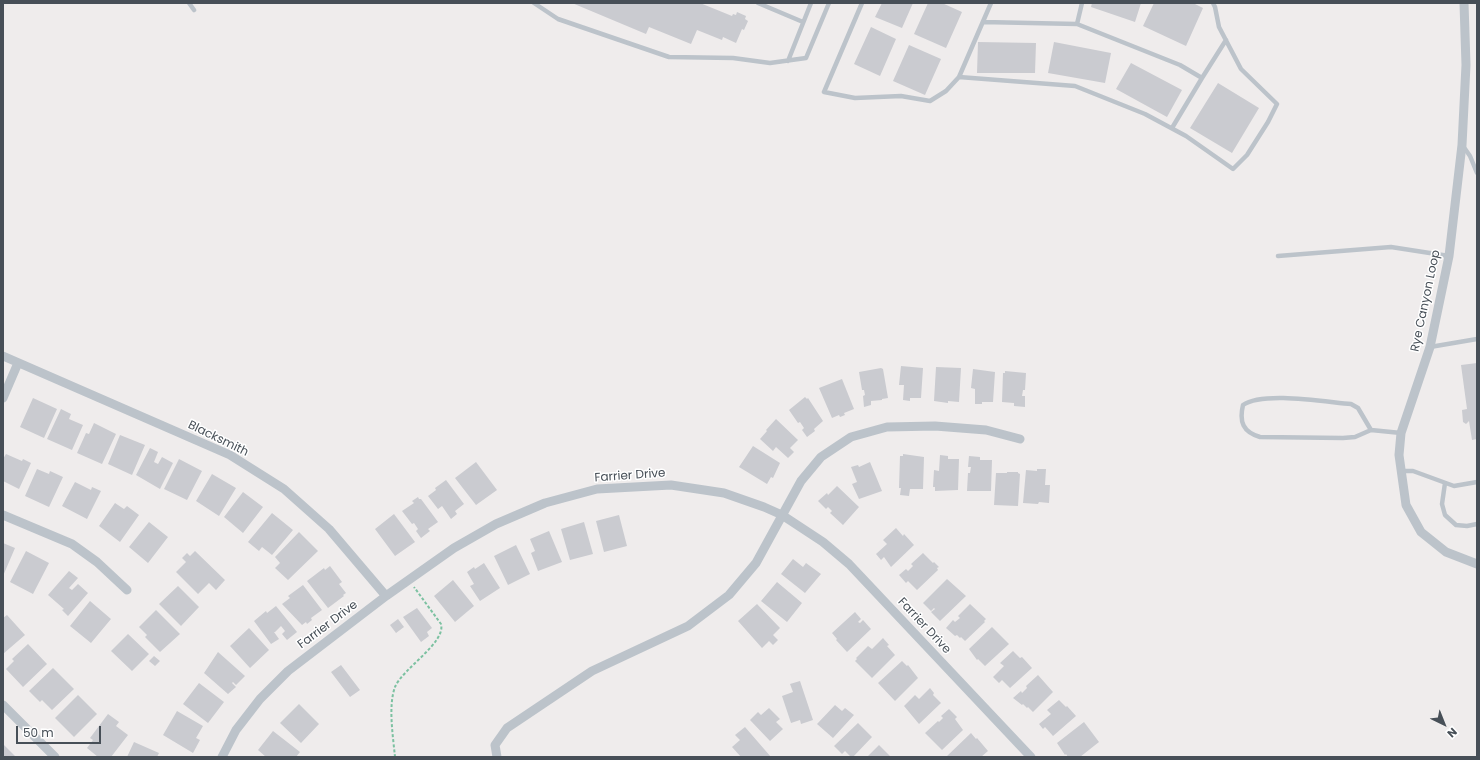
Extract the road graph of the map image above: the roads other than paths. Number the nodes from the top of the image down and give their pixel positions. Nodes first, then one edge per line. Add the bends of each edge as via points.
1 (189, 3) edge
2 (534, 3) edge
3 (758, 3) edge
4 (811, 3) edge
5 (829, 3) edge
6 (862, 3) edge
7 (991, 3) edge
8 (1082, 3) edge
9 (1212, 3) edge
10 (1465, 3) edge
11 (194, 10) dead end
12 (803, 22) junction
13 (983, 22) junction
14 (1077, 24) junction
15 (1226, 40) junction
16 (788, 60) junction
17 (959, 77) junction
18 (1202, 78) junction
19 (1172, 128) junction
20 (1462, 145) junction
21 (1477, 173) edge
22 (1278, 256) dead end
23 (1449, 256) junction
24 (1477, 339) edge
25 (1430, 347) junction
26 (3, 356) edge
27 (18, 363) junction
28 (3, 398) edge
29 (1371, 430) junction
30 (1401, 433) junction
31 (1020, 439) dead end
32 (1401, 470) junction
33 (1477, 482) edge
34 (1445, 483) junction
35 (3, 515) edge
36 (782, 515) junction
37 (1477, 524) edge
38 (1477, 564) edge
39 (127, 590) dead end
40 (386, 596) junction
41 (3, 705) edge
42 (54, 757) edge
43 (222, 757) edge
44 (497, 757) edge
45 (1031, 757) edge

1 - 11 lane
2 - 16 lane via 558,19 669,56 733,58 770,63
3 - 12 lane
4 - 12 lane
5 - 16 lane via 806,58
6 - 17 lane via 824,92 855,98 901,96 930,100 946,91
7 - 13 lane
8 - 14 lane
9 - 15 lane
10 - 20 street, Rye Canyon Loop via 1466,65
12 - 16 lane
13 - 14 lane
13 - 17 lane
14 - 18 lane via 1180,65
15 - 18 lane
15 - 19 lane via 1241,69 1277,104 1268,122 1247,155 1233,168
17 - 19 lane via 1075,86 1146,114
18 - 19 lane
20 - 21 lane
20 - 23 street, Rye Canyon Loop
22 - 23 lane via 1391,247
23 - 25 street, Rye Canyon Loop
24 - 25 lane
25 - 30 street, Rye Canyon Loop
26 - 27 street, Blacksmith
27 - 28 street
27 - 40 street, Blacksmith via 230,455 284,489 329,529
29 - 29 lane via 1355,437 1344,438 1260,437 1246,431 1242,410 1243,405 1249,401 1284,398 1352,404 1358,408
29 - 30 lane
30 - 32 street, Rye Canyon Loop
31 - 36 street via 986,430 935,426 887,427 851,437 822,457 801,481
32 - 34 lane via 1413,471
32 - 38 street, Rye Canyon Loop via 1406,505 1421,532 1446,552
33 - 34 lane via 1454,486
34 - 37 lane via 1442,504 1445,515 1456,524
35 - 39 street via 72,544 97,562
36 - 40 street, Farrier Drive via 724,493 670,485 596,489 545,503 496,524 454,548
36 - 44 street via 756,563 729,595 688,626 592,671 507,728 495,745
36 - 45 street, Farrier Drive via 823,542 848,564
40 - 43 street, Farrier Drive via 288,671 265,693 236,730
41 - 42 street

